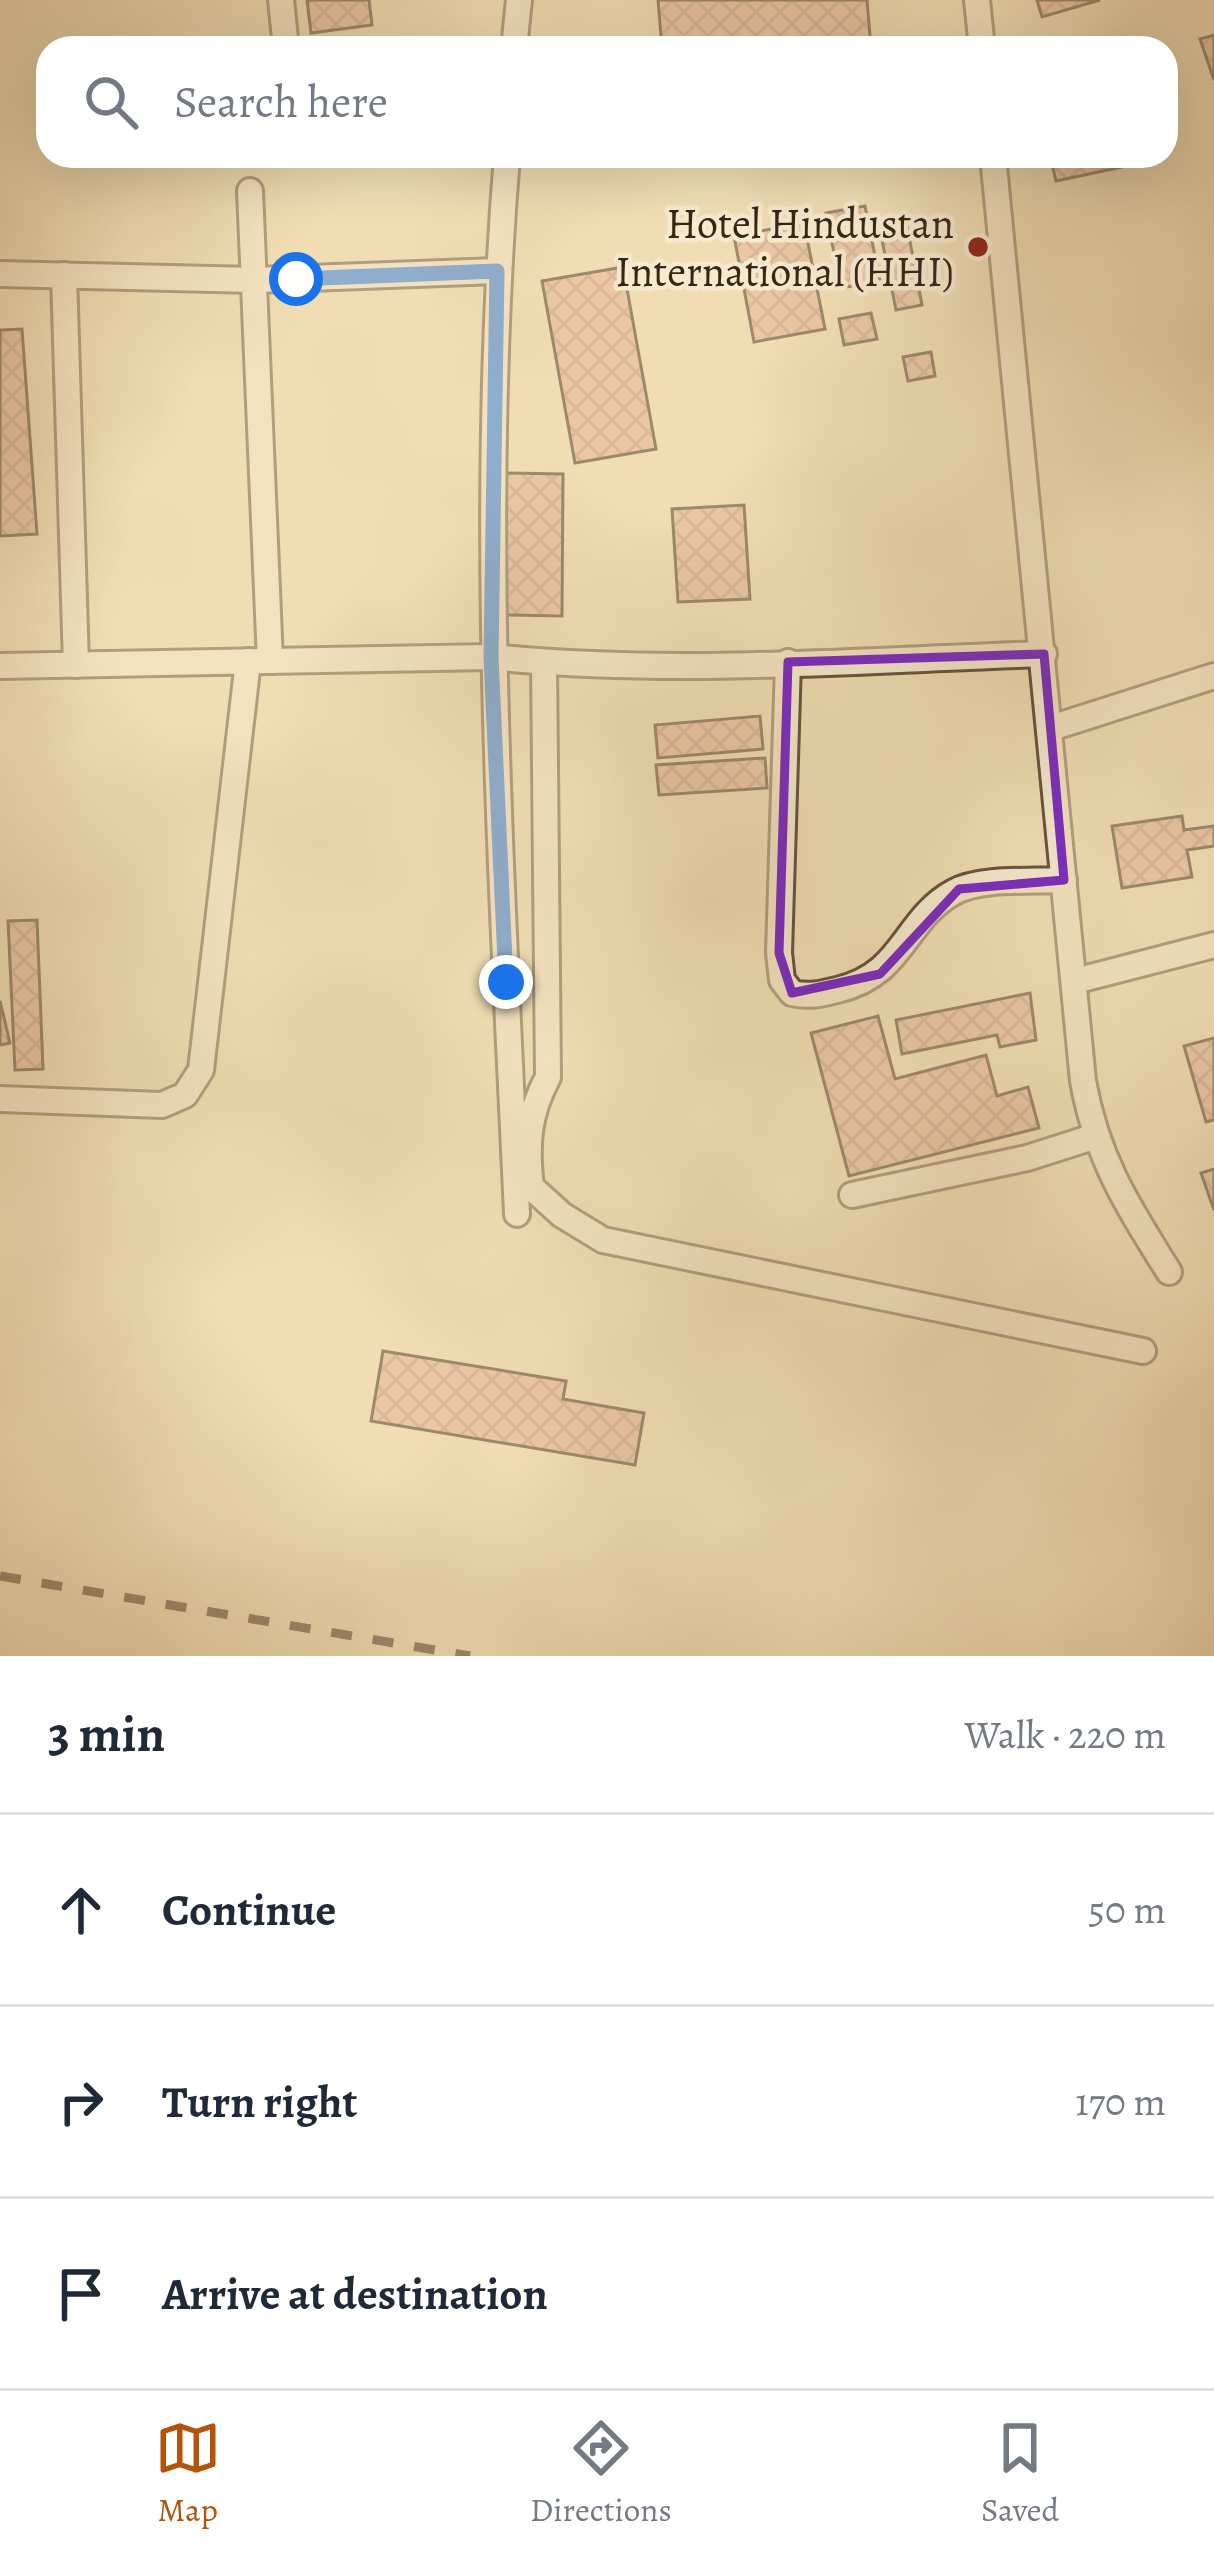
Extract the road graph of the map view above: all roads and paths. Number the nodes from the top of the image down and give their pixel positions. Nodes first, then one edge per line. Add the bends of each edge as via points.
1 (280, 0) edge
2 (519, 0) edge
3 (977, 0) edge
4 (284, 36) edge
5 (515, 36) edge
6 (981, 36) edge
7 (506, 168) edge
8 (994, 168) edge
9 (250, 190) dead end
10 (497, 271) junction
11 (0, 274) edge
12 (64, 275) junction
13 (255, 280) junction
14 (1044, 654) junction
15 (491, 657) junction
16 (259, 661) junction
17 (788, 662) junction
18 (544, 663) junction
19 (76, 665) junction
20 (0, 666) edge
21 (1214, 676) edge
22 (1052, 728) junction
23 (1064, 880) junction
24 (1214, 945) edge
25 (1076, 981) junction
26 (0, 1099) edge
27 (1093, 1137) junction
28 (852, 1195) dead end
29 (517, 1214) dead end
30 (1169, 1272) dead end
31 (1143, 1352) dead end

1 - 4 street
2 - 5 street
3 - 6 street
7 - 10 street
8 - 14 street
9 - 13 street
10 - 13 street
10 - 15 street
11 - 12 street
12 - 13 street
12 - 19 street
13 - 16 street
14 - 17 street
14 - 22 street
15 - 16 street
15 - 18 street
15 - 29 street
16 - 19 street
16 - 26 street via 201,1070 185,1095 162,1105
17 - 18 street
17 - 23 street via 779,953 792,993 825,993 880,974 959,889
18 - 31 street via 548,1077 530,1126 531,1187 603,1240
19 - 20 street
21 - 22 street
22 - 23 street
23 - 25 street
24 - 25 street
25 - 27 street
27 - 28 street
27 - 30 street

